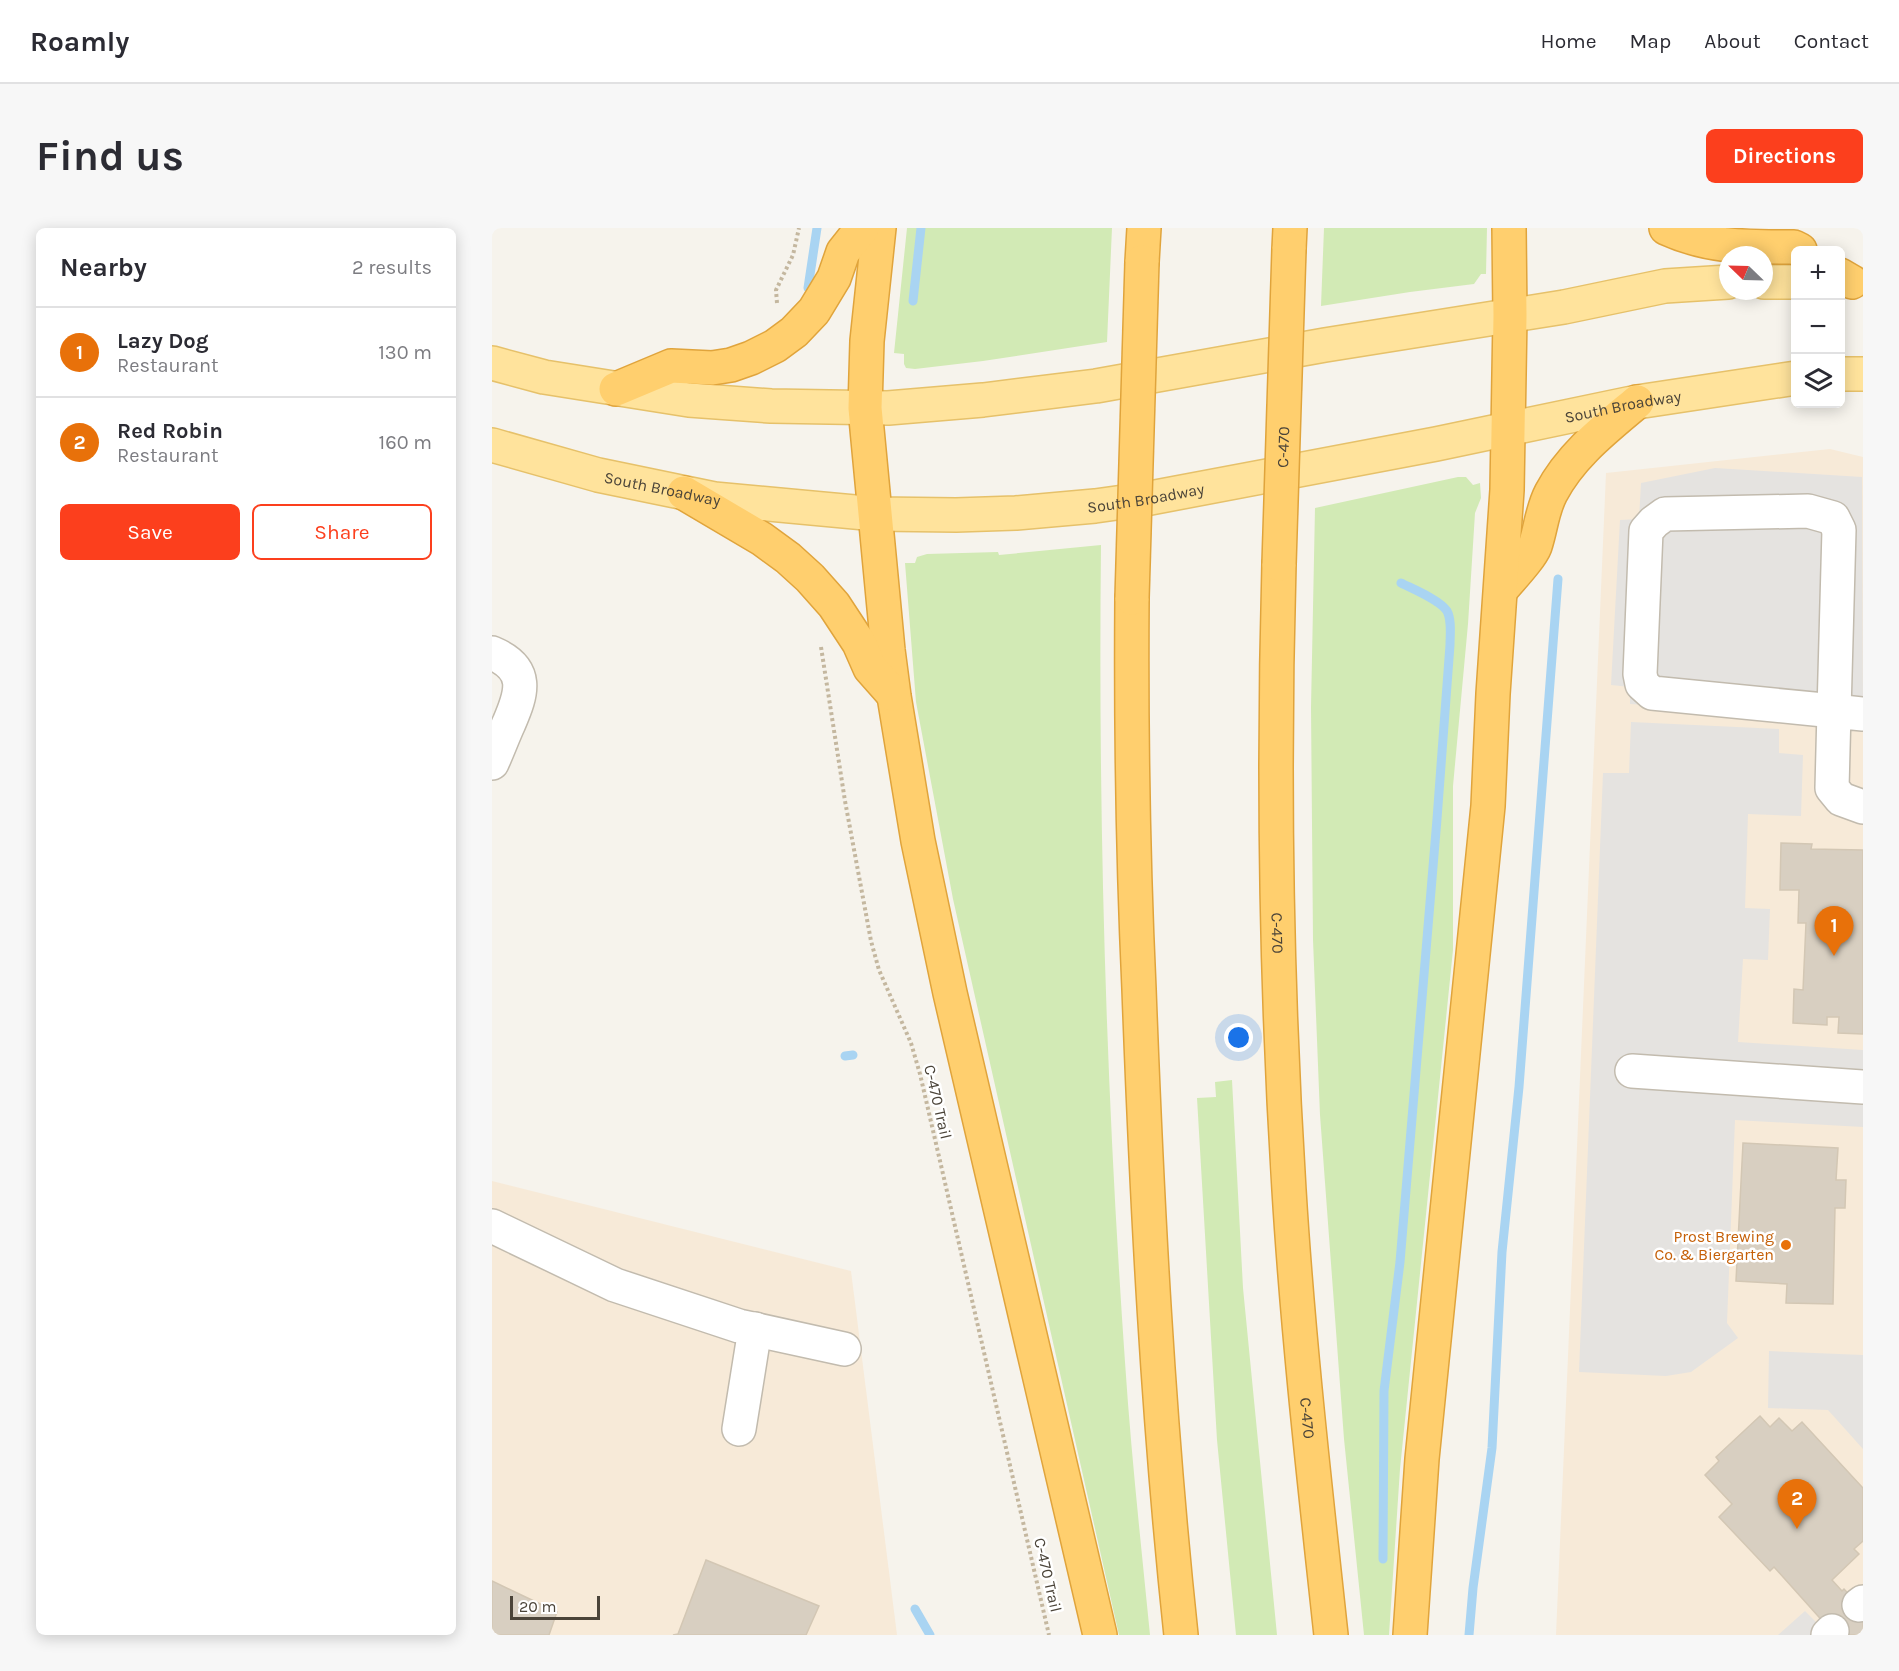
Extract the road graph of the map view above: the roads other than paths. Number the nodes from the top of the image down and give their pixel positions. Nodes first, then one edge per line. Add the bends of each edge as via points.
1 (862, 228) edge
2 (879, 228) edge
3 (1144, 228) edge
4 (1509, 228) edge
5 (1666, 228) edge
6 (1289, 239) edge
7 (1791, 247) edge
8 (1773, 282) edge
9 (1791, 282) edge
10 (1719, 283) edge
11 (1510, 316) junction
12 (492, 363) edge
13 (1845, 374) edge
14 (1863, 374) edge
15 (1791, 379) edge
16 (616, 389) junction
17 (1636, 402) junction
18 (865, 408) junction
19 (1508, 428) junction
20 (492, 445) edge
21 (684, 493) junction
22 (876, 514) junction
23 (1502, 590) junction
24 (492, 653) edge
25 (894, 696) junction
26 (1849, 712) edge
27 (494, 751) edge
28 (1863, 807) edge
29 (1632, 1071) dead end
30 (1863, 1087) edge
31 (492, 1226) edge
32 (755, 1329) junction
33 (844, 1348) dead end
34 (739, 1429) dead end
35 (1100, 1635) edge
36 (1181, 1635) edge
37 (1331, 1635) edge
38 (1410, 1635) edge

1 - 16 highway via 843,252 834,278 814,311 775,346 731,365 670,366
2 - 18 highway via 867,341
3 - 36 highway, bridge via 1132,598 1133,838 1143,1121 1160,1406
4 - 11 highway
5 - 7 highway via 1714,244
6 - 37 highway, C-470, bridge via 1276,668 1283,1085 1302,1360
8 - 9 main road
10 - 11 main road via 1665,286
11 - 18 main road via 1096,386 983,400
11 - 19 highway
12 - 16 main road via 544,377
13 - 14 main road
15 - 17 main road, South Broadway
16 - 18 main road via 715,403
17 - 19 main road, South Broadway
17 - 23 highway via 1581,452 1563,474 1541,516 1534,547
18 - 22 highway
19 - 22 main road, South Broadway via 1120,503 994,514
19 - 23 highway
20 - 21 main road, South Broadway via 598,475
21 - 22 main road, South Broadway via 752,504
21 - 25 highway via 762,539 810,578 834,605 870,668
22 - 25 highway
23 - 38 highway via 1488,806 1420,1482
24 - 27 lane via 514,669 520,682 520,699
25 - 35 highway via 948,983
26 - 26 lane via 1839,530 1833,518 1808,511 1665,514 1654,522 1646,531 1642,684 1652,693
26 - 28 lane via 1832,788 1841,799
29 - 30 lane
31 - 32 lane via 615,1285
32 - 33 lane
32 - 34 lane

